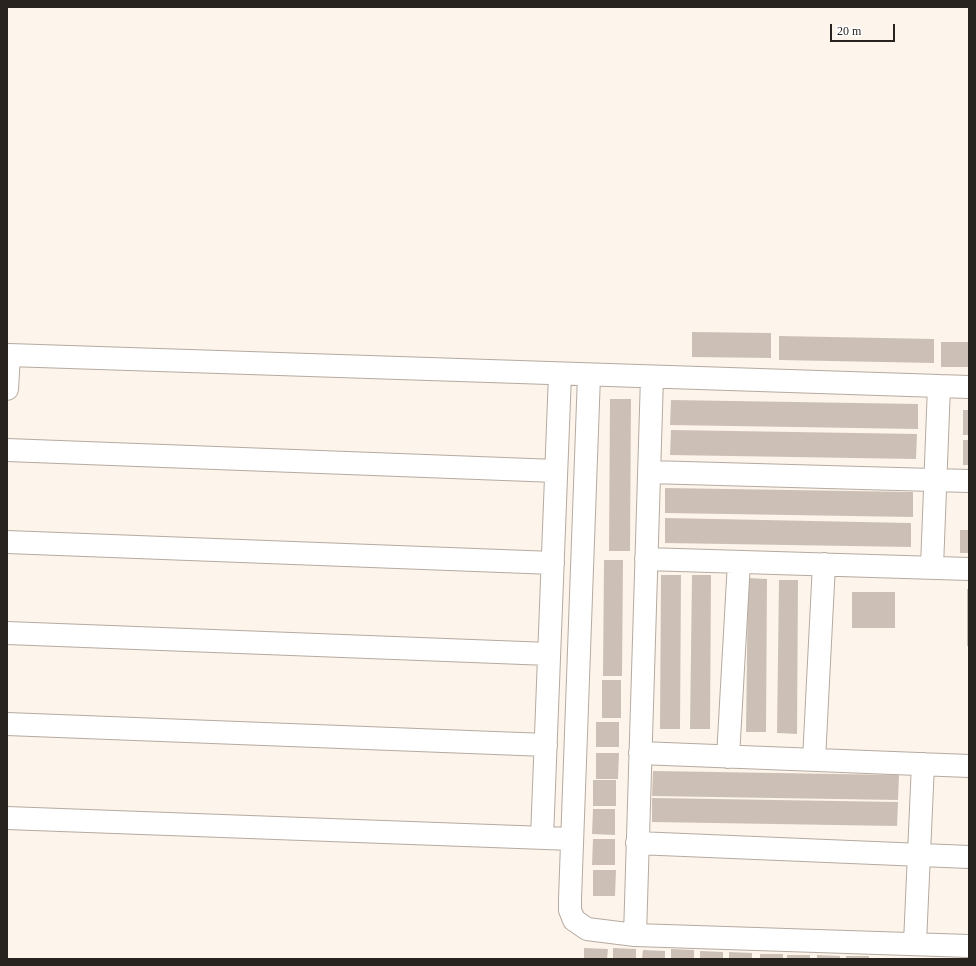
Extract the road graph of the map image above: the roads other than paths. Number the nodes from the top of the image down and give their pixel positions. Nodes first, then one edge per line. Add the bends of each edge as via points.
1 (560, 374) junction
2 (589, 375) junction
3 (652, 377) junction
4 (939, 386) junction
5 (969, 387) edge
6 (7, 389) edge
7 (7, 450) edge
8 (556, 471) junction
9 (649, 472) junction
10 (935, 480) junction
11 (969, 481) edge
12 (7, 542) edge
13 (646, 559) junction
14 (739, 562) junction
15 (553, 563) junction
16 (824, 564) junction
17 (932, 568) junction
18 (969, 569) edge
19 (7, 633) edge
20 (549, 654) junction
21 (7, 724) edge
22 (546, 745) junction
23 (640, 753) junction
24 (728, 756) junction
25 (814, 760) junction
26 (923, 764) junction
27 (969, 766) edge
28 (7, 818) edge
29 (542, 838) junction
30 (572, 840) junction
31 (638, 843) junction
32 (919, 855) junction
33 (969, 857) edge
34 (635, 935) junction
35 (916, 943) junction
36 (969, 946) edge

1 - 2 street
1 - 6 street via 9,355
1 - 8 street
2 - 3 street
2 - 30 street
3 - 4 street
3 - 9 street
4 - 5 street
4 - 10 street
7 - 8 street
8 - 15 street
9 - 10 street
9 - 13 street
10 - 11 street
10 - 17 street
12 - 15 street
13 - 14 street
13 - 23 street
14 - 16 street
14 - 24 street
15 - 20 street
16 - 17 street
16 - 25 street
17 - 18 street
19 - 20 street
20 - 22 street
21 - 22 street
22 - 29 street
23 - 24 street
23 - 31 street
24 - 25 street
25 - 26 street
26 - 27 street
26 - 32 street
28 - 29 street
29 - 30 street
30 - 34 street via 570,910 574,920 587,929
31 - 32 street
31 - 34 street
32 - 33 street
32 - 35 street
34 - 35 street
35 - 36 street

